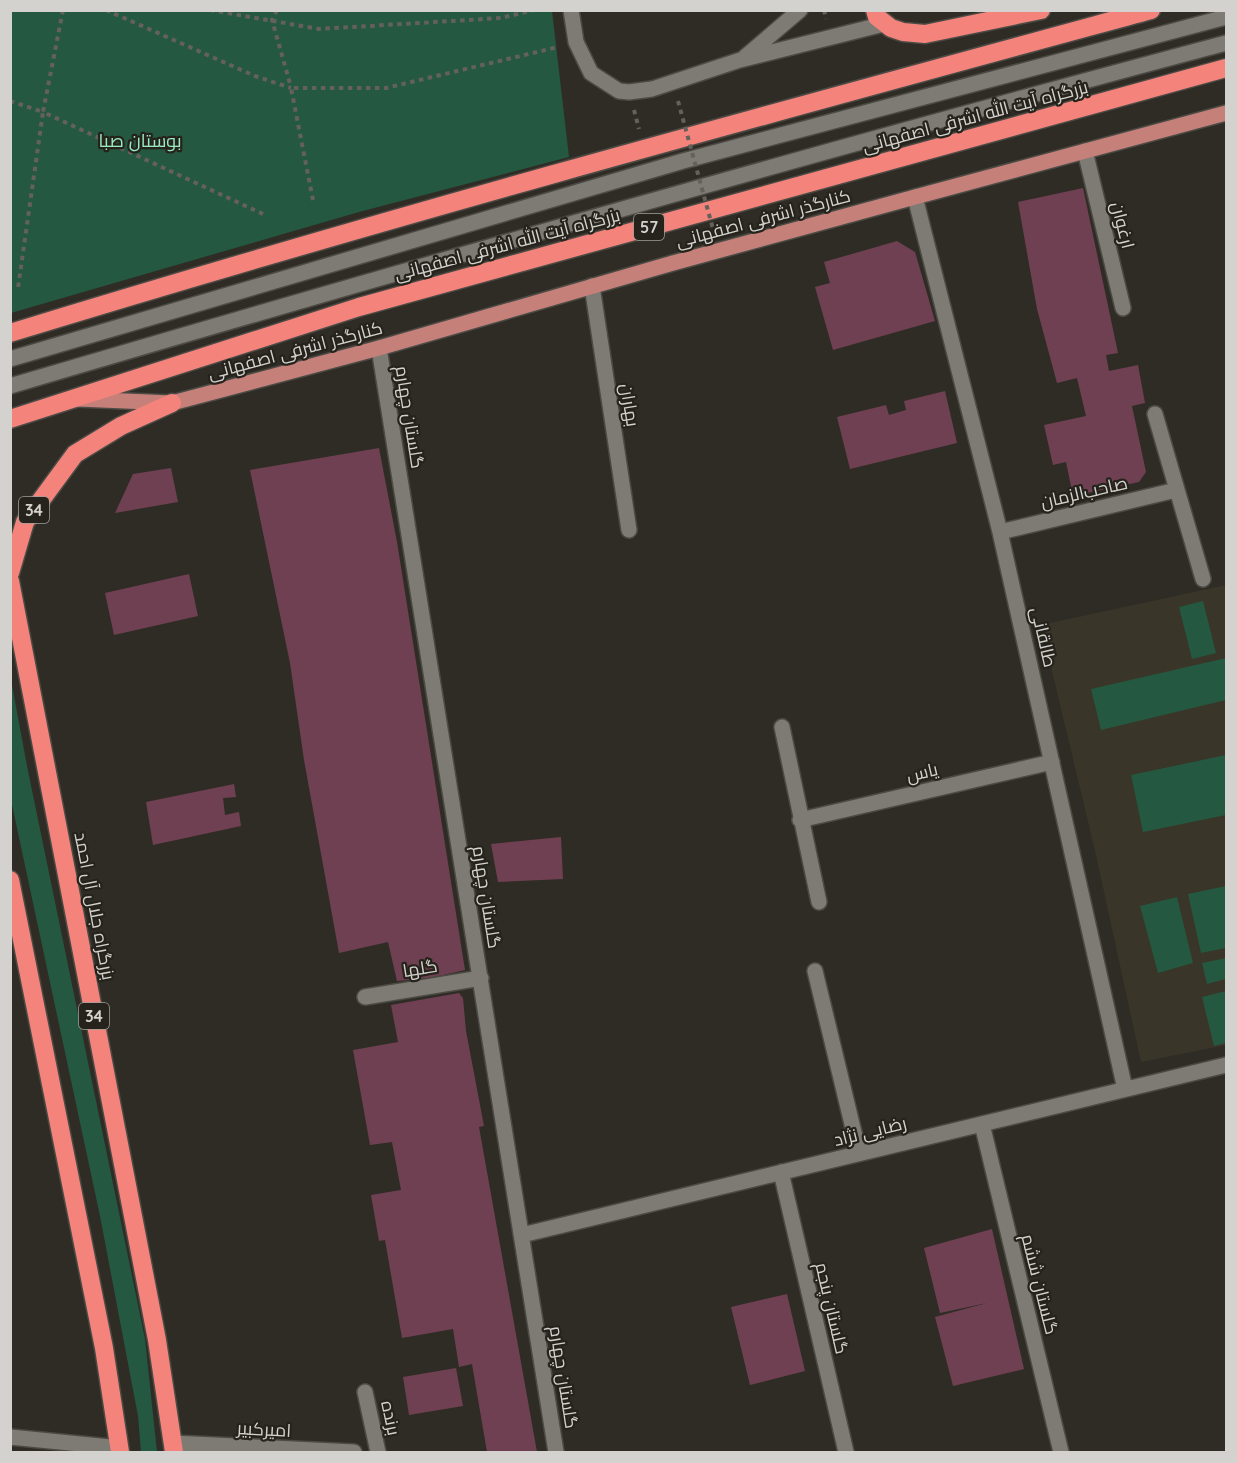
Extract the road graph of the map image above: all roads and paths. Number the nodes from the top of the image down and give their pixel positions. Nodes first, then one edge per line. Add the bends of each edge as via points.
1 (63, 10) edge
2 (106, 10) edge
3 (210, 10) edge
4 (278, 10) edge
5 (512, 10) edge
6 (534, 10) edge
7 (571, 10) edge
8 (800, 10) edge
9 (1041, 10) edge
10 (1150, 10) edge
11 (517, 14) junction
12 (879, 17) edge
13 (1227, 17) edge
14 (272, 20) junction
15 (576, 42) junction
16 (1227, 43) edge
17 (740, 60) junction
18 (1227, 68) edge
19 (291, 88) junction
20 (10, 101) edge
21 (678, 102) dead end
22 (43, 112) junction
23 (1227, 113) edge
24 (1085, 151) junction
25 (915, 196) junction
26 (313, 200) dead end
27 (263, 214) dead end
28 (716, 240) dead end
29 (592, 286) junction
30 (18, 288) dead end
31 (1123, 308) dead end
32 (10, 333) edge
33 (379, 348) junction
34 (10, 359) edge
35 (10, 386) edge
36 (76, 399) junction
37 (172, 403) junction
38 (1155, 414) dead end
39 (10, 419) edge
40 (1176, 490) junction
41 (629, 530) dead end
42 (1000, 532) junction
43 (10, 573) edge
44 (1203, 579) dead end
45 (10, 580) edge
46 (782, 727) dead end
47 (1052, 762) junction
48 (800, 820) junction
49 (10, 880) edge
50 (819, 902) dead end
51 (815, 971) dead end
52 (481, 978) junction
53 (365, 997) dead end
54 (1227, 1065) edge
55 (1125, 1089) junction
56 (982, 1124) junction
57 (859, 1153) junction
58 (781, 1172) junction
59 (522, 1234) junction
60 (365, 1392) dead end
61 (10, 1437) edge
62 (174, 1448) edge
63 (120, 1450) edge
64 (354, 1452) edge
65 (378, 1452) edge
66 (556, 1452) edge
67 (846, 1452) edge
68 (1060, 1452) edge

1 - 22 path
2 - 19 path
3 - 14 path
4 - 14 path
5 - 11 path
6 - 11 path
7 - 15 street
8 - 17 street
9 - 12 highway via 925,34 903,32
10 - 32 highway via 235,264
11 - 14 path via 319,29
12 - 17 street
13 - 34 street via 683,160
14 - 19 path
15 - 17 street via 591,73 619,91 652,88
15 - 19 path via 386,88
16 - 35 street via 321,294
18 - 36 highway, بزرگراه آیت الله اشرفی اصفهانی / 57 via 359,307
19 - 26 path
20 - 22 path
21 - 28 path, bridge
22 - 27 path
22 - 30 path
23 - 24 main road, کنارگذر اشرفی اصفهانی
24 - 25 main road, کنارگذر اشرفی اصفهانی
24 - 31 street, ارغوان
25 - 29 main road, کنارگذر اشرفی اصفهانی
25 - 42 street, طالقانی
29 - 33 main road, کنارگذر اشرفی اصفهانی
29 - 41 street, بهاران
33 - 37 main road, کنارگذر اشرفی اصفهانی
33 - 52 street, گلستان چهارم
36 - 37 main road, کنارگذر اشرفی اصفهانی
36 - 39 highway, بزرگراه آیت الله اشرفی اصفهانی / 57
37 - 43 highway, 34 via 121,426 75,454 25,522
38 - 40 street
40 - 42 street, صاحب‌الزمان
40 - 44 street
42 - 47 street, طالقانی
45 - 62 highway, بزرگراه جلال آل احمد / 34 via 157,1340
46 - 48 street
47 - 48 street, یاس
47 - 55 street, طالقانی
48 - 50 street
49 - 63 highway via 104,1348
51 - 57 street
52 - 53 street, گلها
52 - 59 street, گلستان چهارم
54 - 55 street, رضایی نژاد
55 - 56 street, رضایی نژاد
56 - 57 street, رضایی نژاد
56 - 68 street, گلستان ششم
57 - 58 street, رضایی نژاد
58 - 59 street, رضایی نژاد
58 - 67 street, گلستان پنجم
59 - 66 street, گلستان چهارم
60 - 65 street, برنده
61 - 63 street
62 - 64 street, امیرکبیر

